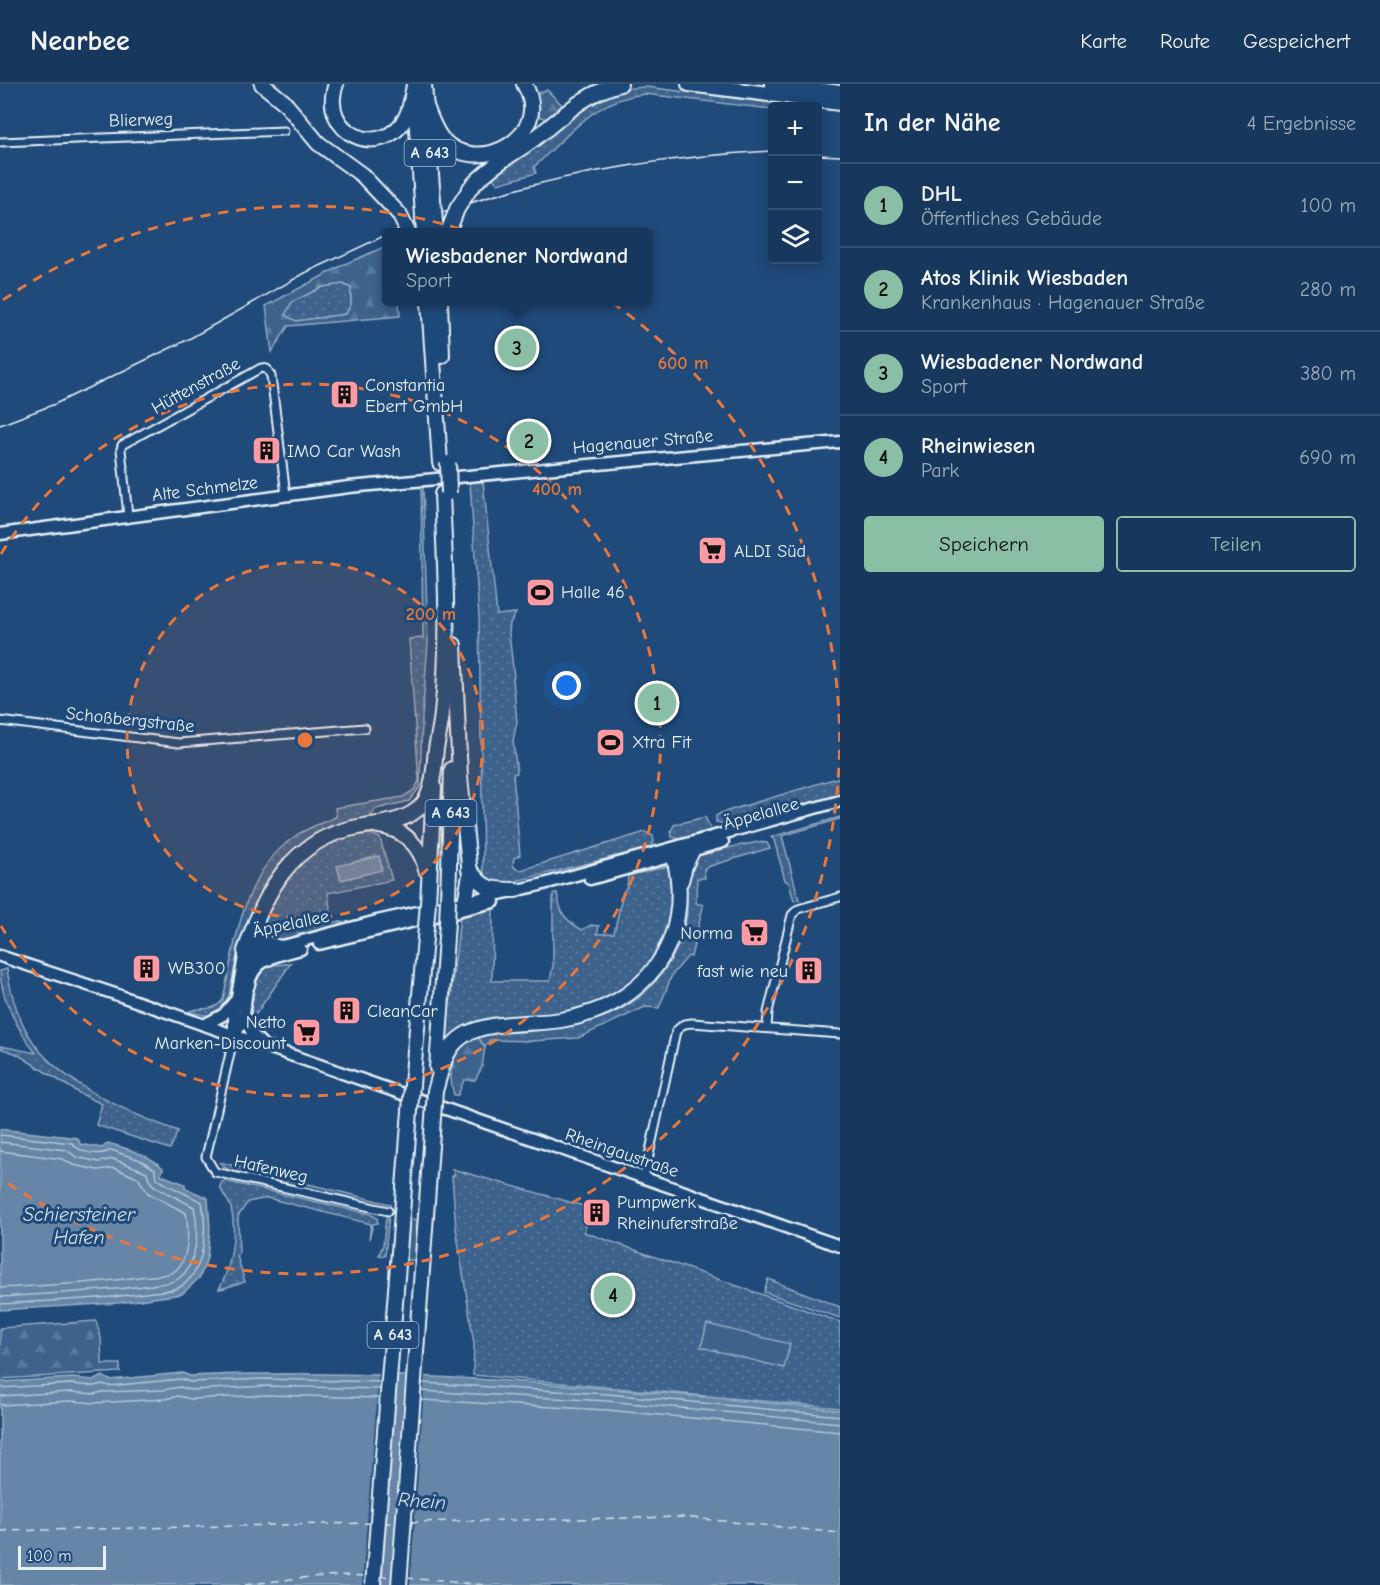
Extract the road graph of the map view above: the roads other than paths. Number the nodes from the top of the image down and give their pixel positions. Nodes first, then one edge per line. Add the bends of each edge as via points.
1 (262, 84) edge
2 (336, 84) edge
3 (418, 84) edge
4 (524, 84) edge
5 (620, 84) edge
6 (689, 84) edge
7 (772, 84) edge
8 (840, 93) edge
9 (840, 104) edge
10 (426, 105) junction
11 (284, 130) dead end
12 (0, 141) edge
13 (428, 201) junction
14 (406, 228) edge
15 (425, 228) edge
16 (435, 228) edge
17 (450, 228) edge
18 (428, 306) edge
19 (440, 306) edge
20 (840, 442) edge
21 (444, 463) junction
22 (414, 481) joint
23 (445, 494) junction
24 (285, 495) junction
25 (128, 516) junction
26 (0, 534) edge
27 (455, 686) junction
28 (0, 721) edge
29 (365, 728) dead end
30 (436, 754) junction
31 (840, 801) edge
32 (840, 808) edge
33 (373, 825) junction
34 (692, 851) junction
35 (673, 853) junction
36 (469, 869) junction
37 (680, 889) junction
38 (516, 891) junction
39 (840, 897) edge
40 (466, 900) junction
41 (428, 903) junction
42 (449, 911) junction
43 (254, 927) junction
44 (277, 947) junction
45 (249, 951) junction
46 (0, 956) edge
47 (268, 958) junction
48 (247, 985) junction
49 (236, 996) junction
50 (244, 1014) junction
51 (204, 1025) junction
52 (766, 1028) junction
53 (840, 1034) edge
54 (234, 1036) junction
55 (266, 1047) junction
56 (435, 1091) junction
57 (644, 1178) junction
58 (388, 1211) dead end
59 (840, 1246) edge
60 (373, 1585) edge
61 (399, 1585) edge

1 - 14 highway, bridge via 284,102 318,142 362,175 399,214
2 - 3 highway via 333,102 339,123 352,135 372,140 388,135 403,123
3 - 10 highway, A 643
3 - 13 highway, A 643
4 - 10 highway via 532,105 526,128 513,142 489,154 469,154 450,146 436,130
5 - 17 highway, bridge via 570,108 491,169 471,188
6 - 9 highway
7 - 8 highway
10 - 13 highway, A 643
11 - 12 street, Blierweg
13 - 15 highway, A 643, bridge
13 - 16 highway, A 643, bridge
18 - 21 highway, A 643
19 - 21 highway, A 643
20 - 22 main road, Hagenauer Straße
21 - 23 highway, A 643
22 - 24 main road, Alte Schmelze
23 - 27 highway, A 643
23 - 30 highway, A 643 via 445,676
24 - 25 main road, Alte Schmelze
24 - 25 street, Hüttenstraße via 271,376 267,369 257,369 126,442 121,449
25 - 26 main road, Alte Schmelze
27 - 36 highway
27 - 42 highway, A 643
28 - 29 street, Schoßbergstraße via 179,743
30 - 33 highway via 429,791 420,807 406,817
30 - 41 highway, A 643
31 - 35 main road, Äppelallee
32 - 34 main road, Äppelallee
33 - 41 highway via 396,830 418,848 426,868
33 - 43 highway via 342,831 301,853 275,882
34 - 35 main road, Äppelallee
34 - 37 highway
35 - 37 highway
35 - 38 main road, Äppelallee
35 - 42 main road, Äppelallee via 564,886
36 - 38 highway via 486,887
36 - 40 highway
37 - 56 highway via 667,950 636,988 614,1003 575,1017 492,1026 465,1034 448,1052
38 - 40 main road, Äppelallee
39 - 52 street via 798,909 792,915
40 - 42 highway via 463,906
40 - 44 main road, Äppelallee
41 - 60 highway, A 643, bridge
42 - 47 main road, Äppelallee
42 - 56 highway, A 643
43 - 44 highway via 261,940
43 - 45 highway
44 - 45 main road, Äppelallee
45 - 47 highway
45 - 48 highway
45 - 49 main road, Äppelallee
46 - 51 main road, Rheingaustraße
47 - 48 main road, Äppelallee
48 - 50 main road
49 - 51 main road via 226,1012
49 - 54 main road, Äppelallee
50 - 54 main road
50 - 55 main road via 253,1036
51 - 54 main road, Rheingaustraße
52 - 53 street
52 - 57 street via 692,1023 676,1031
54 - 55 main road, Rheingaustraße
54 - 58 street, Hafenweg via 206,1157 215,1172
55 - 57 main road, Rheingaustraße
56 - 61 highway, A 643, bridge
57 - 59 main road, Rheingaustraße

